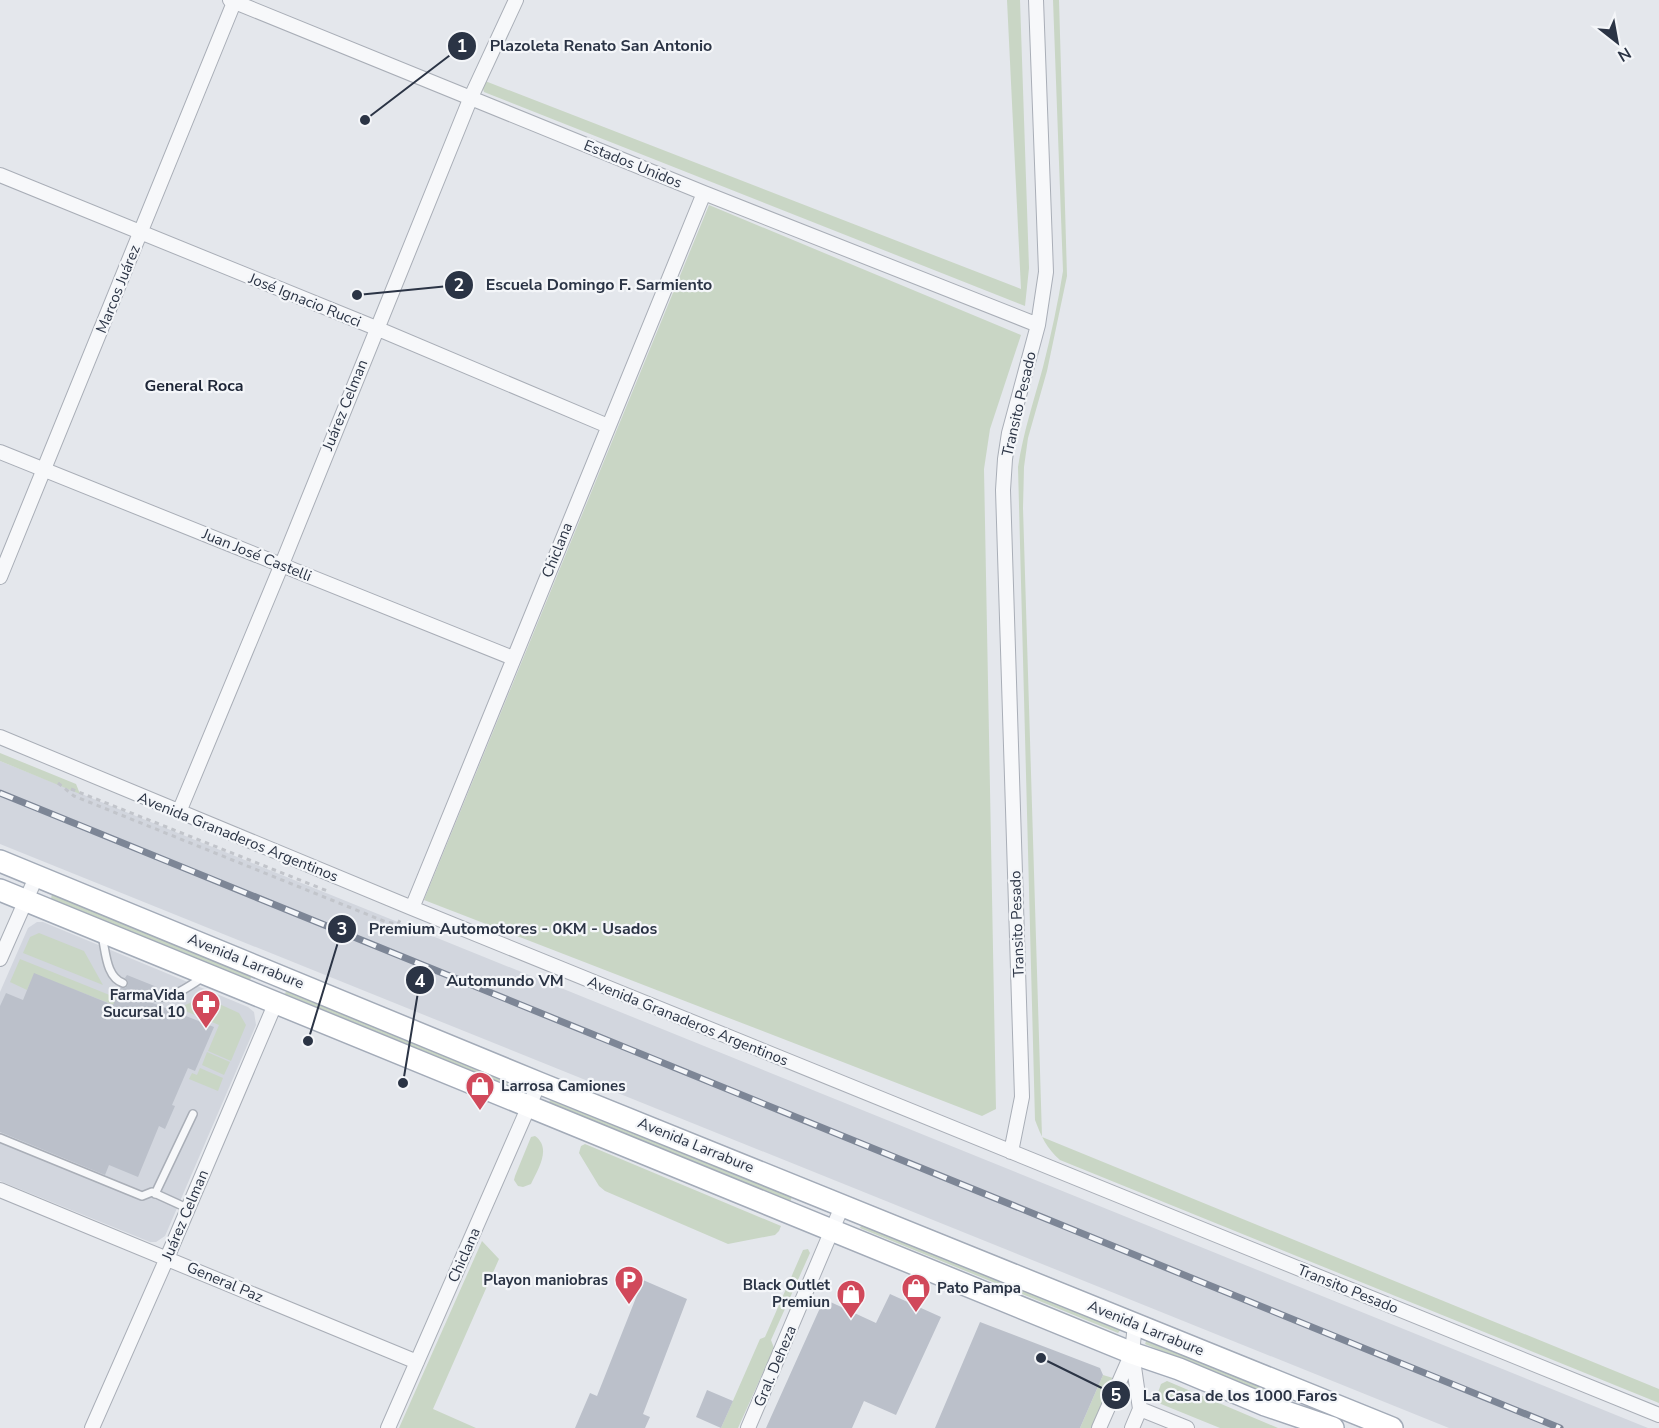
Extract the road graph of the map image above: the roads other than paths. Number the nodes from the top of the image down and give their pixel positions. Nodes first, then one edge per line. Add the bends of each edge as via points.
1 (516, 0) edge
2 (1035, 0) edge
3 (233, 1) edge
4 (471, 98) junction
5 (0, 175) edge
6 (704, 193) junction
7 (141, 234) junction
8 (1038, 325) junction
9 (376, 328) junction
10 (608, 426) junction
11 (0, 452) edge
12 (44, 470) junction
13 (282, 564) junction
14 (0, 577) edge
15 (513, 658) junction
16 (0, 737) edge
17 (179, 812) junction
18 (0, 861) edge
19 (37, 875) junction
20 (0, 890) edge
21 (26, 900) junction
22 (412, 908) junction
23 (101, 931) junction
24 (0, 959) edge
25 (208, 975) junction
26 (123, 984) dead end
27 (153, 996) dead end
28 (276, 1002) junction
29 (539, 1083) junction
30 (529, 1106) junction
31 (193, 1114) dead end
32 (0, 1138) edge
33 (1011, 1152) junction
34 (0, 1190) edge
35 (155, 1194) junction
36 (843, 1204) junction
37 (187, 1208) junction
38 (832, 1230) junction
39 (167, 1258) junction
40 (1135, 1324) junction
41 (1132, 1353) junction
42 (417, 1362) junction
43 (1140, 1409) junction
44 (1659, 1415) edge
45 (92, 1428) edge
46 (388, 1428) edge
47 (748, 1428) edge
48 (1099, 1428) edge
49 (1132, 1428) edge
50 (1187, 1428) edge
51 (1333, 1428) edge
52 (1392, 1428) edge

1 - 4 street, Juárez Celman
2 - 8 street, Transito Pesado via 1046,272
3 - 4 street, Estados Unidos
3 - 7 street, Marcos Juárez
4 - 6 street, Estados Unidos
4 - 9 street, Juárez Celman
5 - 7 street, José Ignacio Rucci
6 - 8 street, Estados Unidos
6 - 10 street, Chiclana
7 - 9 street, José Ignacio Rucci
7 - 12 street, Marcos Juárez
8 - 33 street, Transito Pesado via 1009,433 1003,489 1022,1097
9 - 10 street, José Ignacio Rucci
9 - 13 street, Juárez Celman
10 - 15 street, Chiclana
11 - 12 street, Juan José Castelli
12 - 13 street, Juan José Castelli
12 - 14 street, Marcos Juárez
13 - 15 street, Juan José Castelli
13 - 17 street, Juárez Celman
15 - 22 street, Chiclana
16 - 17 street, Avenida Granaderos Argentinos
17 - 22 street, Avenida Granaderos Argentinos
18 - 19 main road, Avenida Larrabure
19 - 21 street
19 - 29 main road, Avenida Larrabure
20 - 21 main road, Avenida Larrabure
21 - 23 main road, Avenida Larrabure
21 - 24 street
22 - 33 street, Avenida Granaderos Argentinos
23 - 25 main road, Avenida Larrabure
23 - 26 lane via 111,972
25 - 27 lane via 170,996
25 - 28 main road, Avenida Larrabure
28 - 30 main road, Avenida Larrabure
28 - 37 street, Juárez Celman
29 - 30 street, Chiclana
29 - 36 main road, Avenida Larrabure
30 - 38 main road, Avenida Larrabure
30 - 42 street, Chiclana
31 - 35 lane
32 - 35 lane via 142,1196
33 - 44 street, Transito Pesado
34 - 39 street, General Paz
35 - 37 lane
36 - 38 street, Gral. Deheza
36 - 40 main road, Avenida Larrabure
37 - 39 street, Juárez Celman
38 - 41 main road, Avenida Larrabure
38 - 47 street, Gral. Deheza
39 - 42 street, General Paz
39 - 45 street, Juárez Celman
40 - 41 street
40 - 52 main road, Avenida Larrabure
41 - 43 street
41 - 48 street
41 - 51 main road, Avenida Larrabure
42 - 46 street, Chiclana
43 - 49 street
43 - 50 street

